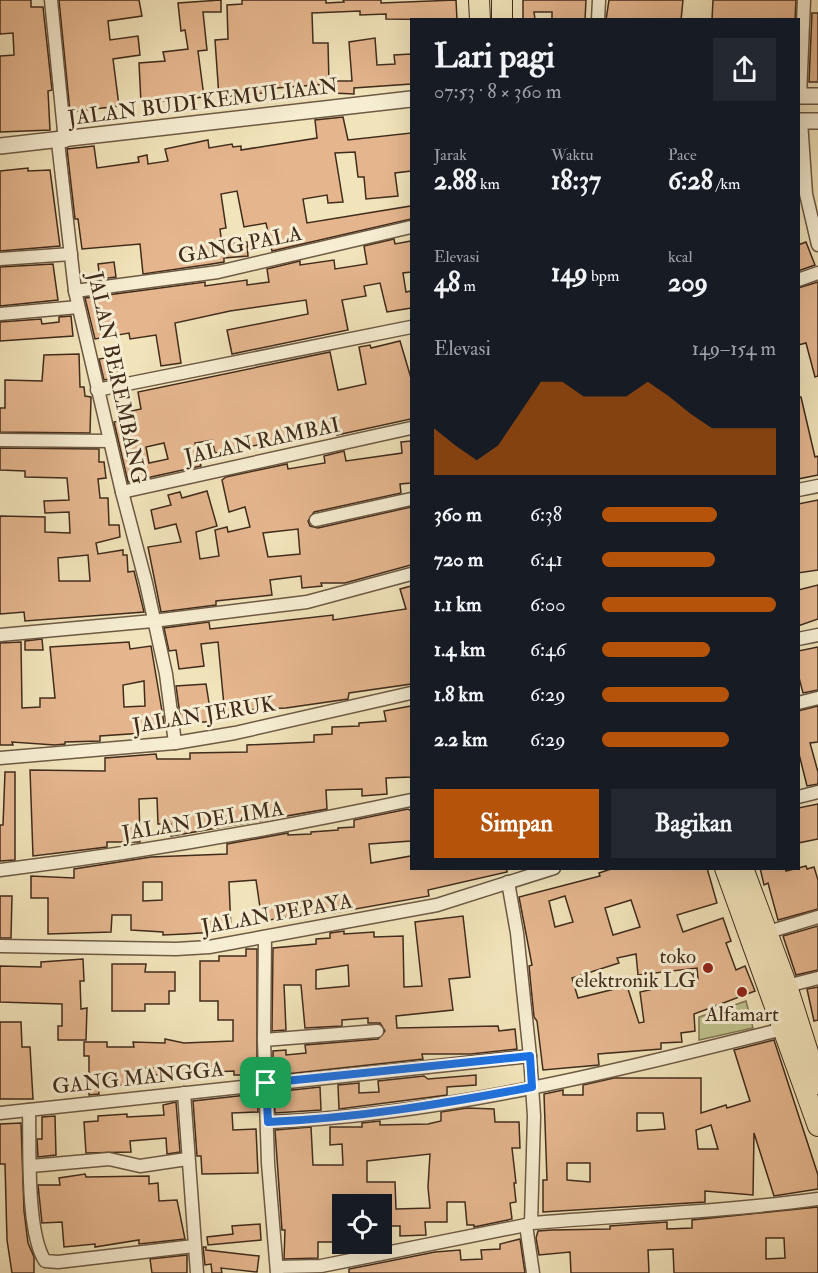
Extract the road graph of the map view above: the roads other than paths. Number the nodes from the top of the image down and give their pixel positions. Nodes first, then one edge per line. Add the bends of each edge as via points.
1 (51, 0) edge
2 (479, 0) edge
3 (502, 0) edge
4 (599, 0) edge
5 (804, 0) edge
6 (480, 18) edge
7 (502, 18) edge
8 (598, 18) edge
9 (800, 77) edge
10 (800, 96) edge
11 (818, 96) edge
12 (410, 99) edge
13 (800, 121) edge
14 (818, 121) edge
15 (62, 141) junction
16 (0, 147) edge
17 (803, 213) edge
18 (410, 227) edge
19 (818, 245) edge
20 (71, 254) junction
21 (0, 259) edge
22 (818, 273) edge
23 (800, 279) edge
24 (75, 291) junction
25 (78, 307) junction
26 (0, 314) edge
27 (410, 327) edge
28 (97, 390) junction
29 (410, 428) edge
30 (0, 440) edge
31 (110, 441) junction
32 (818, 486) edge
33 (800, 490) edge
34 (122, 492) junction
35 (410, 500) edge
36 (316, 520) dead end
37 (410, 574) edge
38 (153, 621) junction
39 (818, 634) edge
40 (0, 635) edge
41 (800, 638) edge
42 (410, 693) edge
43 (818, 698) edge
44 (800, 702) edge
45 (175, 743) junction
46 (0, 758) edge
47 (818, 792) edge
48 (800, 796) edge
49 (410, 800) edge
50 (0, 870) edge
51 (547, 870) edge
52 (726, 870) edge
53 (744, 870) edge
54 (508, 882) junction
55 (818, 917) edge
56 (765, 933) junction
57 (265, 937) junction
58 (0, 946) edge
59 (818, 978) edge
60 (787, 986) junction
61 (783, 1029) junction
62 (377, 1030) dead end
63 (264, 1040) junction
64 (530, 1056) junction
65 (266, 1083) junction
66 (818, 1084) edge
67 (532, 1087) junction
68 (184, 1093) junction
69 (29, 1110) junction
70 (0, 1113) edge
71 (268, 1122) junction
72 (818, 1126) edge
73 (187, 1159) junction
74 (31, 1166) junction
75 (818, 1199) edge
76 (529, 1224) junction
77 (194, 1246) junction
78 (277, 1270) edge
79 (197, 1273) edge
80 (533, 1273) edge

1 - 15 street, JALAN BEREMBANG
2 - 6 main road
3 - 7 main road
4 - 8 street
5 - 9 street
10 - 11 street
12 - 15 street, JALAN BUDI KEMULIAAN
13 - 14 street
13 - 17 street
15 - 16 street, JALAN BUDI KEMULIAAN
15 - 20 street, JALAN BEREMBANG
17 - 19 street
18 - 24 street, GANG PALA via 218,272
20 - 21 street
20 - 24 street, JALAN BEREMBANG
22 - 23 street
24 - 25 street, JALAN BEREMBANG
25 - 26 street
25 - 28 street, JALAN BEREMBANG
27 - 28 street
28 - 31 street, JALAN BEREMBANG
29 - 34 street, JALAN RAMBAI
30 - 31 street
31 - 34 street, JALAN BEREMBANG
32 - 33 street
34 - 38 street, JALAN BEREMBANG
35 - 36 street
37 - 38 street via 318,600
38 - 40 street
38 - 45 street, JALAN BEREMBANG via 166,674
39 - 41 street
42 - 45 street, JALAN JERUK via 236,734
43 - 44 street
45 - 46 street, JALAN JERUK
47 - 48 street
49 - 50 street, JALAN DELIMA via 292,826 100,858
51 - 54 street, JALAN PEPAYA
52 - 61 main road
53 - 56 main road
54 - 57 street, JALAN PEPAYA via 437,905
54 - 64 street
55 - 56 street
56 - 60 main road
57 - 58 street, JALAN PEPAYA via 176,949
57 - 63 street
59 - 60 street
60 - 66 main road
61 - 67 street
61 - 72 main road
62 - 63 street
63 - 65 street
64 - 65 street, GANG MANGGA
64 - 67 street
65 - 68 street, GANG MANGGA
65 - 71 street
67 - 71 street via 433,1106 321,1120
67 - 76 street
68 - 69 street, GANG MANGGA
68 - 73 street
69 - 70 street, GANG MANGGA
69 - 74 street
71 - 78 street
73 - 74 street via 140,1166 109,1159
73 - 77 street
74 - 77 street via 37,1242 45,1261
75 - 76 street via 737,1210
76 - 78 street via 321,1266
76 - 80 street
77 - 79 street

